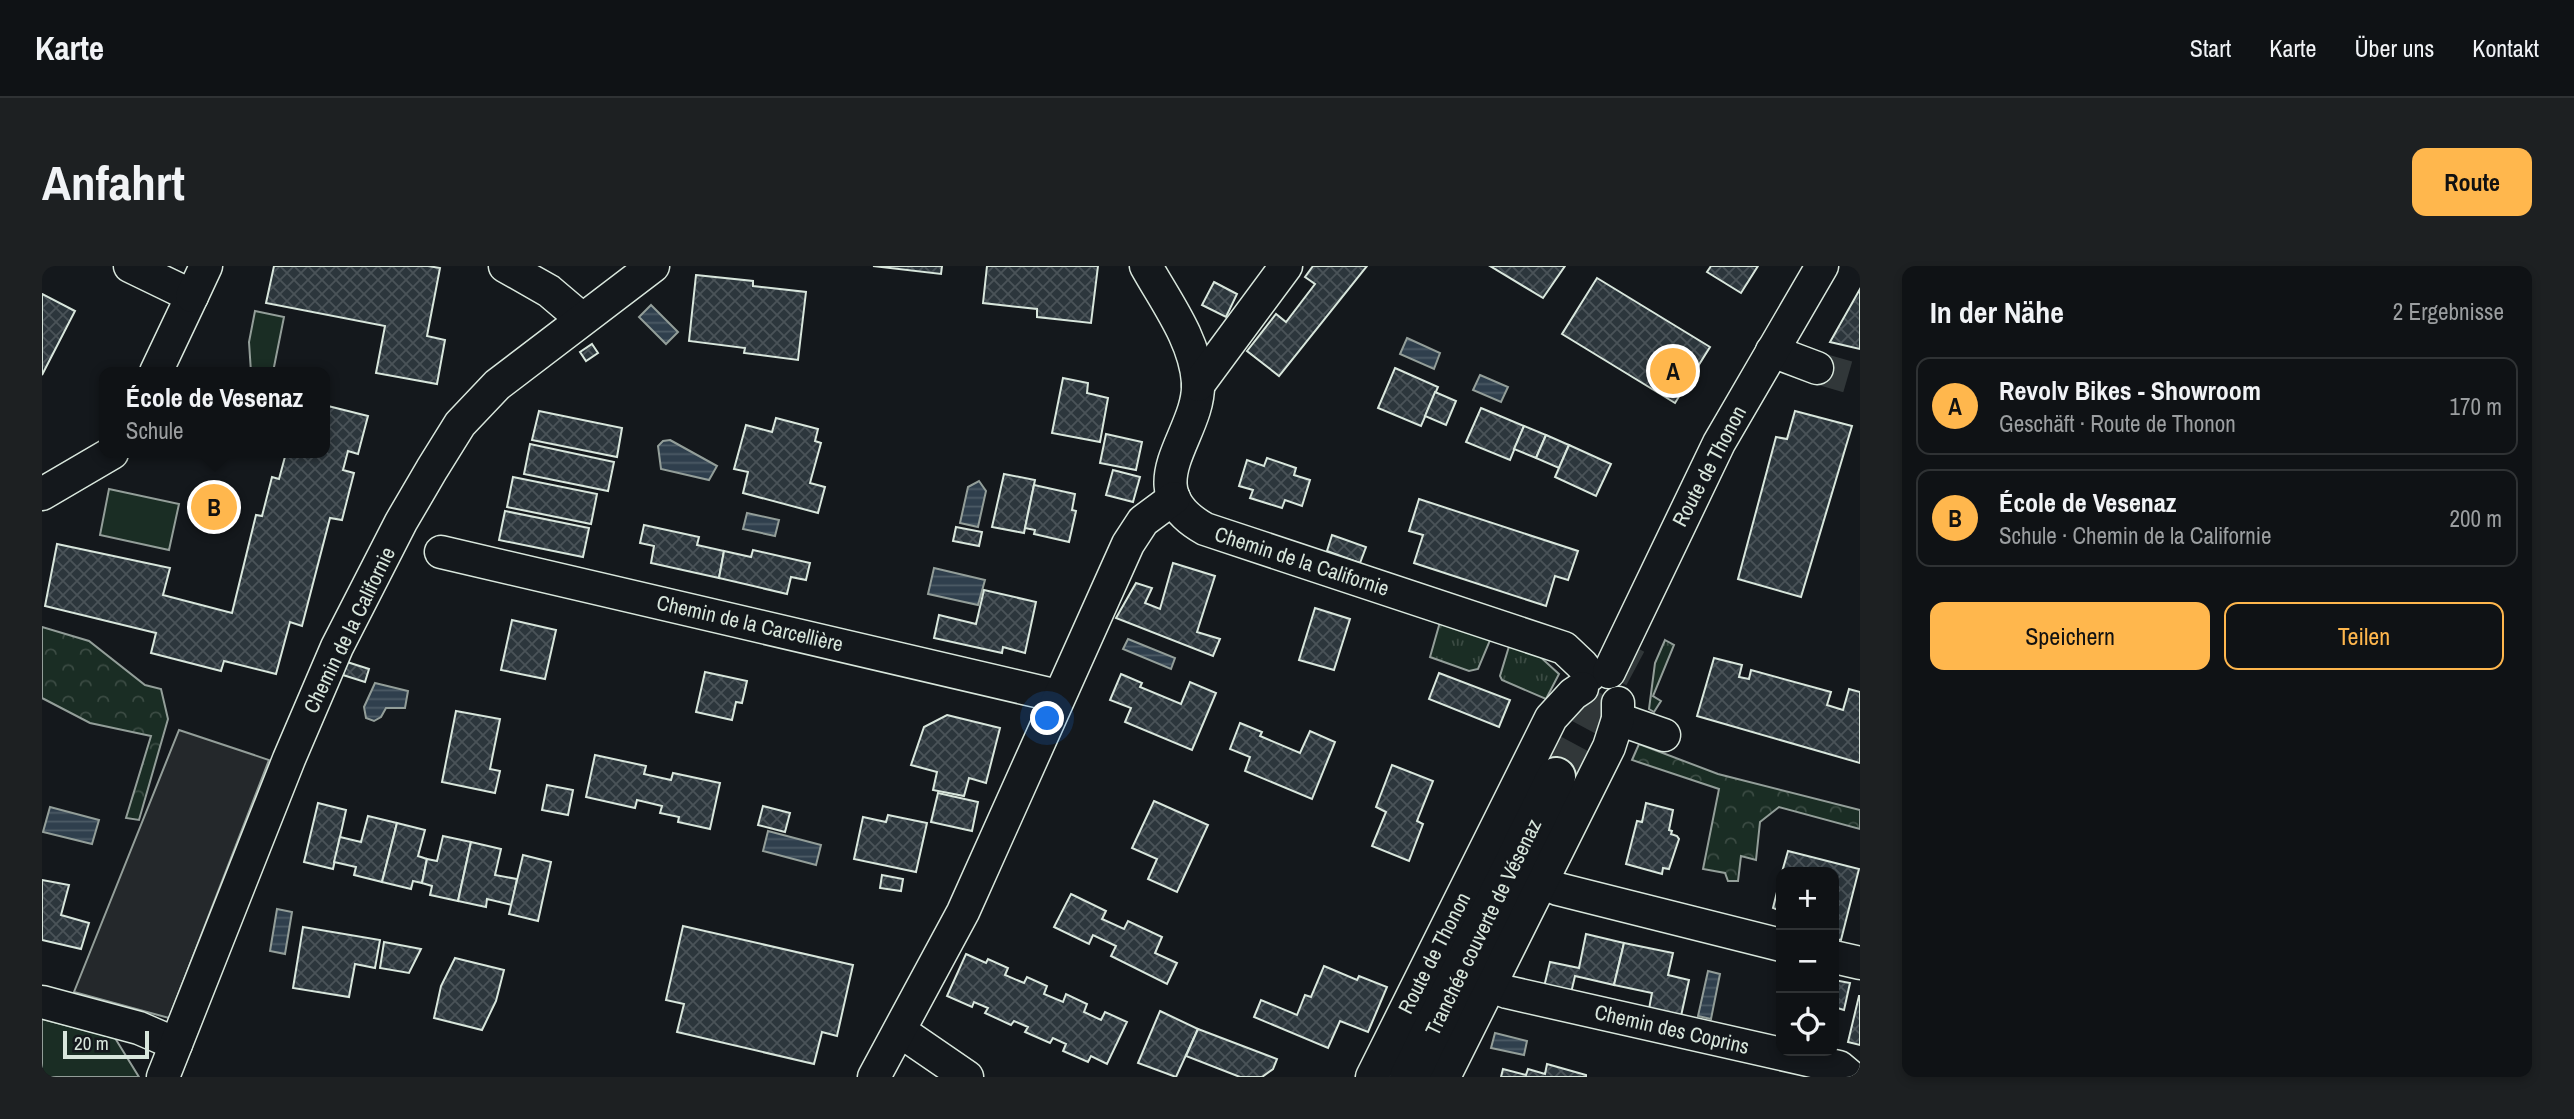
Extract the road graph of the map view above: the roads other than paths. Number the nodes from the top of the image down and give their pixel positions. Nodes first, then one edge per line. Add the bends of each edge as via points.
1 (130, 266) edge
2 (206, 266) edge
3 (505, 266) edge
4 (653, 266) edge
5 (1146, 266) edge
6 (1286, 266) edge
7 (1822, 266) edge
8 (192, 296) junction
9 (582, 318) junction
10 (1772, 351) junction
11 (158, 367) edge
12 (1817, 368) tunnel mouth
13 (1198, 385) junction
14 (103, 458) edge
15 (42, 494) edge
16 (1174, 498) junction
17 (441, 552) dead end
18 (1593, 678) junction
19 (1058, 696) junction
20 (1618, 711) junction
21 (1664, 736) dead end
22 (1556, 777) tunnel mouth
23 (1541, 882) junction
24 (1776, 944) edge
25 (1839, 958) edge
26 (1860, 963) edge
27 (1489, 985) junction
28 (42, 1002) edge
29 (900, 1031) junction
30 (176, 1044) junction
31 (163, 1077) edge
32 (874, 1077) edge
33 (967, 1077) edge
34 (1372, 1077) edge
35 (1409, 1077) edge
36 (1444, 1077) edge
37 (1852, 1077) edge

1 - 8 street
2 - 8 street
3 - 9 street via 549,291
4 - 9 street, Chemin de la Californie
5 - 13 street via 1192,351
6 - 13 street
7 - 10 street, Route de Thonon
8 - 11 street
9 - 30 street, Chemin de la Californie via 475,406 407,511 337,647
10 - 12 street
10 - 18 street, Route de Thonon
13 - 16 street via 1171,471
14 - 15 street
16 - 18 street, Chemin de la Californie via 1192,522 1205,529 1564,648
16 - 19 street via 1138,527
17 - 19 street, Chemin de la Carcellière
18 - 20 street, Chemin de la Californie via 1585,701 1595,710
18 - 34 street, Route de Thonon via 1551,718
19 - 29 street via 963,912
20 - 21 street
20 - 23 street via 1609,747
22 - 35 main road, Tranchée couverte de Vésenaz
23 - 24 street
23 - 27 street
25 - 26 street
27 - 36 street
27 - 37 street, Chemin des Coprins via 1839,1067
28 - 30 street via 139,1028
29 - 32 street
29 - 33 street
30 - 31 street, Chemin de la Californie

